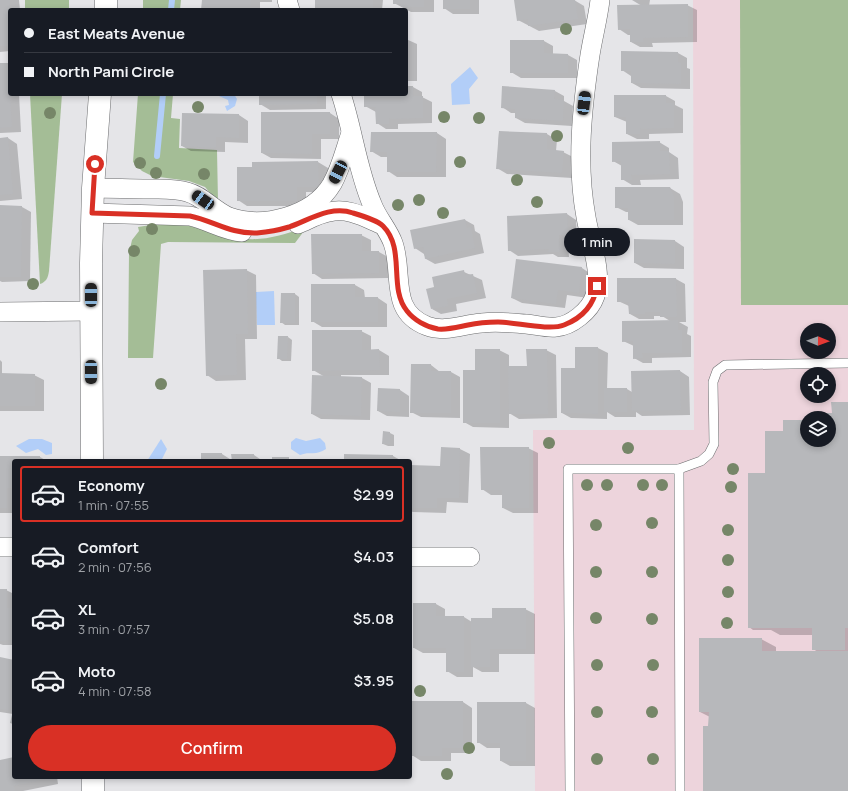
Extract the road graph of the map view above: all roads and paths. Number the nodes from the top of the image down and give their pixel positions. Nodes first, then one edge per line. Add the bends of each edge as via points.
1 (600, 0) edge
2 (100, 96) edge
3 (341, 96) edge
4 (351, 133) junction
5 (93, 188) junction
6 (92, 213) junction
7 (383, 225) junction
8 (91, 311) junction
9 (0, 312) edge
10 (848, 363) edge
11 (92, 459) edge
12 (679, 469) junction
13 (0, 547) edge
14 (12, 547) edge
15 (412, 557) edge
16 (470, 557) dead end
17 (93, 779) edge
18 (93, 791) edge
19 (570, 791) edge
20 (680, 791) edge

1 - 7 street via 588,67 581,142 582,189 598,279 593,302 587,309 572,321 556,327 497,322 448,329 427,326 407,311 401,302 395,250
2 - 5 street
3 - 4 street
4 - 5 street via 338,172 324,194 300,212 279,219 236,219 227,216 196,195 178,190
4 - 7 street via 372,204
5 - 6 street
6 - 7 street via 190,216 227,230 256,233 287,228 331,211 351,212
6 - 8 street
8 - 9 street
8 - 11 street
10 - 12 lane via 725,365 717,371 714,382 714,444 709,454 701,461
12 - 19 lane via 568,469
12 - 20 lane
13 - 14 street
15 - 16 street
17 - 18 street

